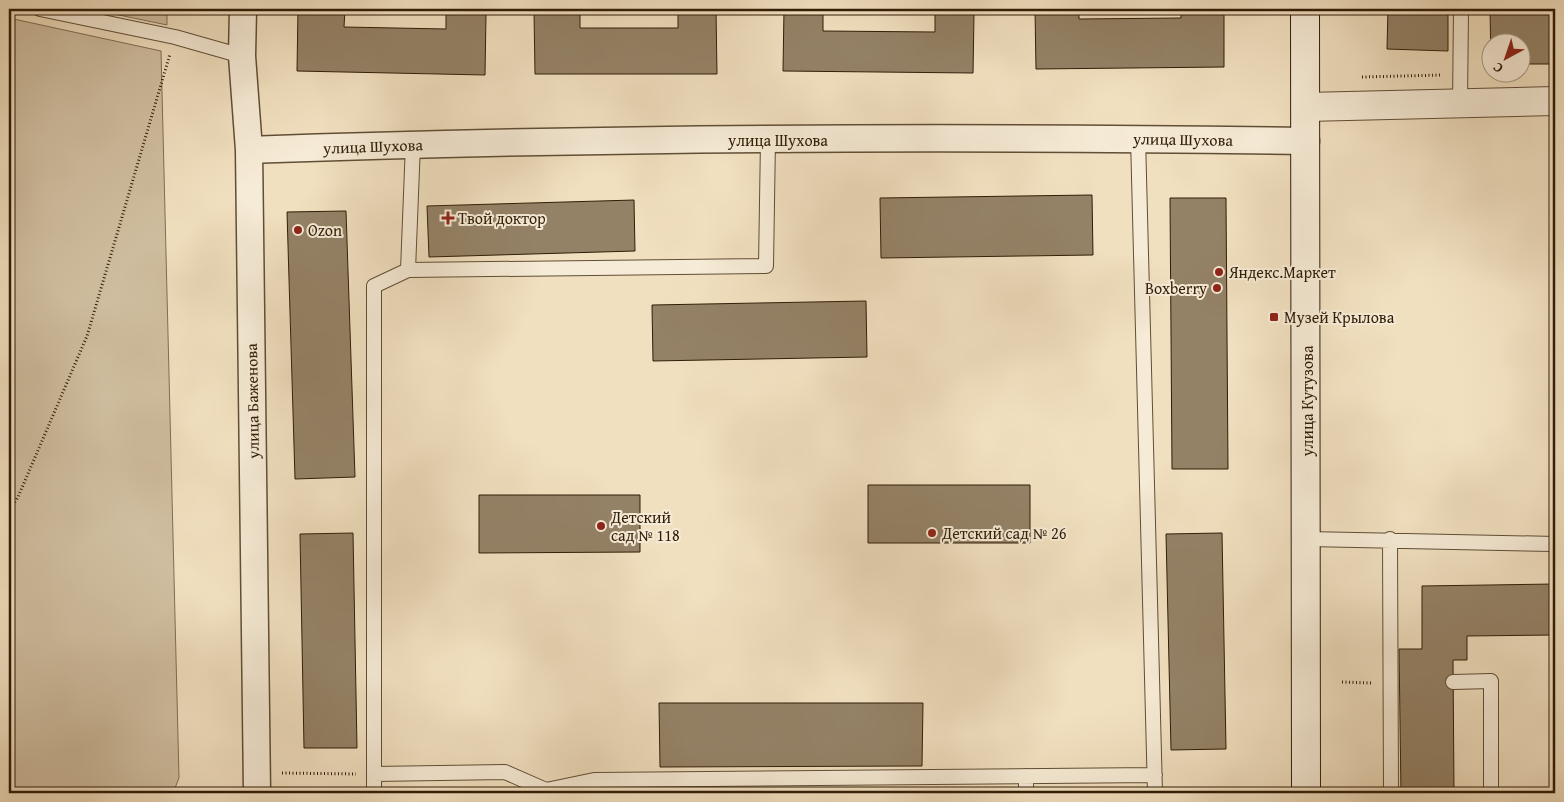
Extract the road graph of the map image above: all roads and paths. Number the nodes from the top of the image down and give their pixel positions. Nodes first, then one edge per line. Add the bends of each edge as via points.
1 (40, 9) edge
2 (243, 9) edge
3 (1305, 9) edge
4 (1461, 9) edge
5 (175, 37) junction
6 (242, 56) junction
7 (1555, 102) edge
8 (1460, 104) junction
9 (1306, 107) junction
10 (1138, 138) junction
11 (768, 140) junction
12 (1306, 141) junction
13 (413, 144) junction
14 (249, 150) junction
15 (408, 270) junction
16 (9, 512) edge
17 (1307, 539) junction
18 (1390, 539) junction
19 (1555, 544) edge
20 (1342, 682) dead end
21 (1453, 682) dead end
22 (1395, 683) junction
23 (374, 774) junction
24 (1155, 775) junction
25 (1026, 776) junction
26 (257, 783) edge
27 (546, 791) edge
28 (374, 793) edge
29 (1026, 793) edge
30 (1155, 793) edge
31 (1306, 793) edge
32 (1391, 793) edge
33 (1491, 793) edge

1 - 5 lane
2 - 6 street, улица Баженова
3 - 9 main road, улица Кутузова
4 - 8 lane
5 - 6 lane
5 - 16 path via 87,336
6 - 14 street, улица Баженова
7 - 8 main road
8 - 9 main road
9 - 12 main road, улица Кутузова
10 - 11 street, улица Шухова
10 - 12 street, улица Шухова
10 - 24 lane
11 - 13 street, улица Шухова
11 - 15 lane via 766,266
12 - 17 main road, улица Кутузова
13 - 14 street, улица Шухова
13 - 15 lane
14 - 26 street, улица Баженова
15 - 23 lane via 374,286
17 - 18 lane
17 - 31 main road, улица Кутузова
18 - 19 lane
18 - 22 lane
20 - 22 path
21 - 33 lane via 1491,681
22 - 32 lane
23 - 26 path
23 - 27 lane via 505,772
23 - 28 lane
24 - 25 lane
24 - 30 lane
25 - 27 lane via 594,780
25 - 29 lane

